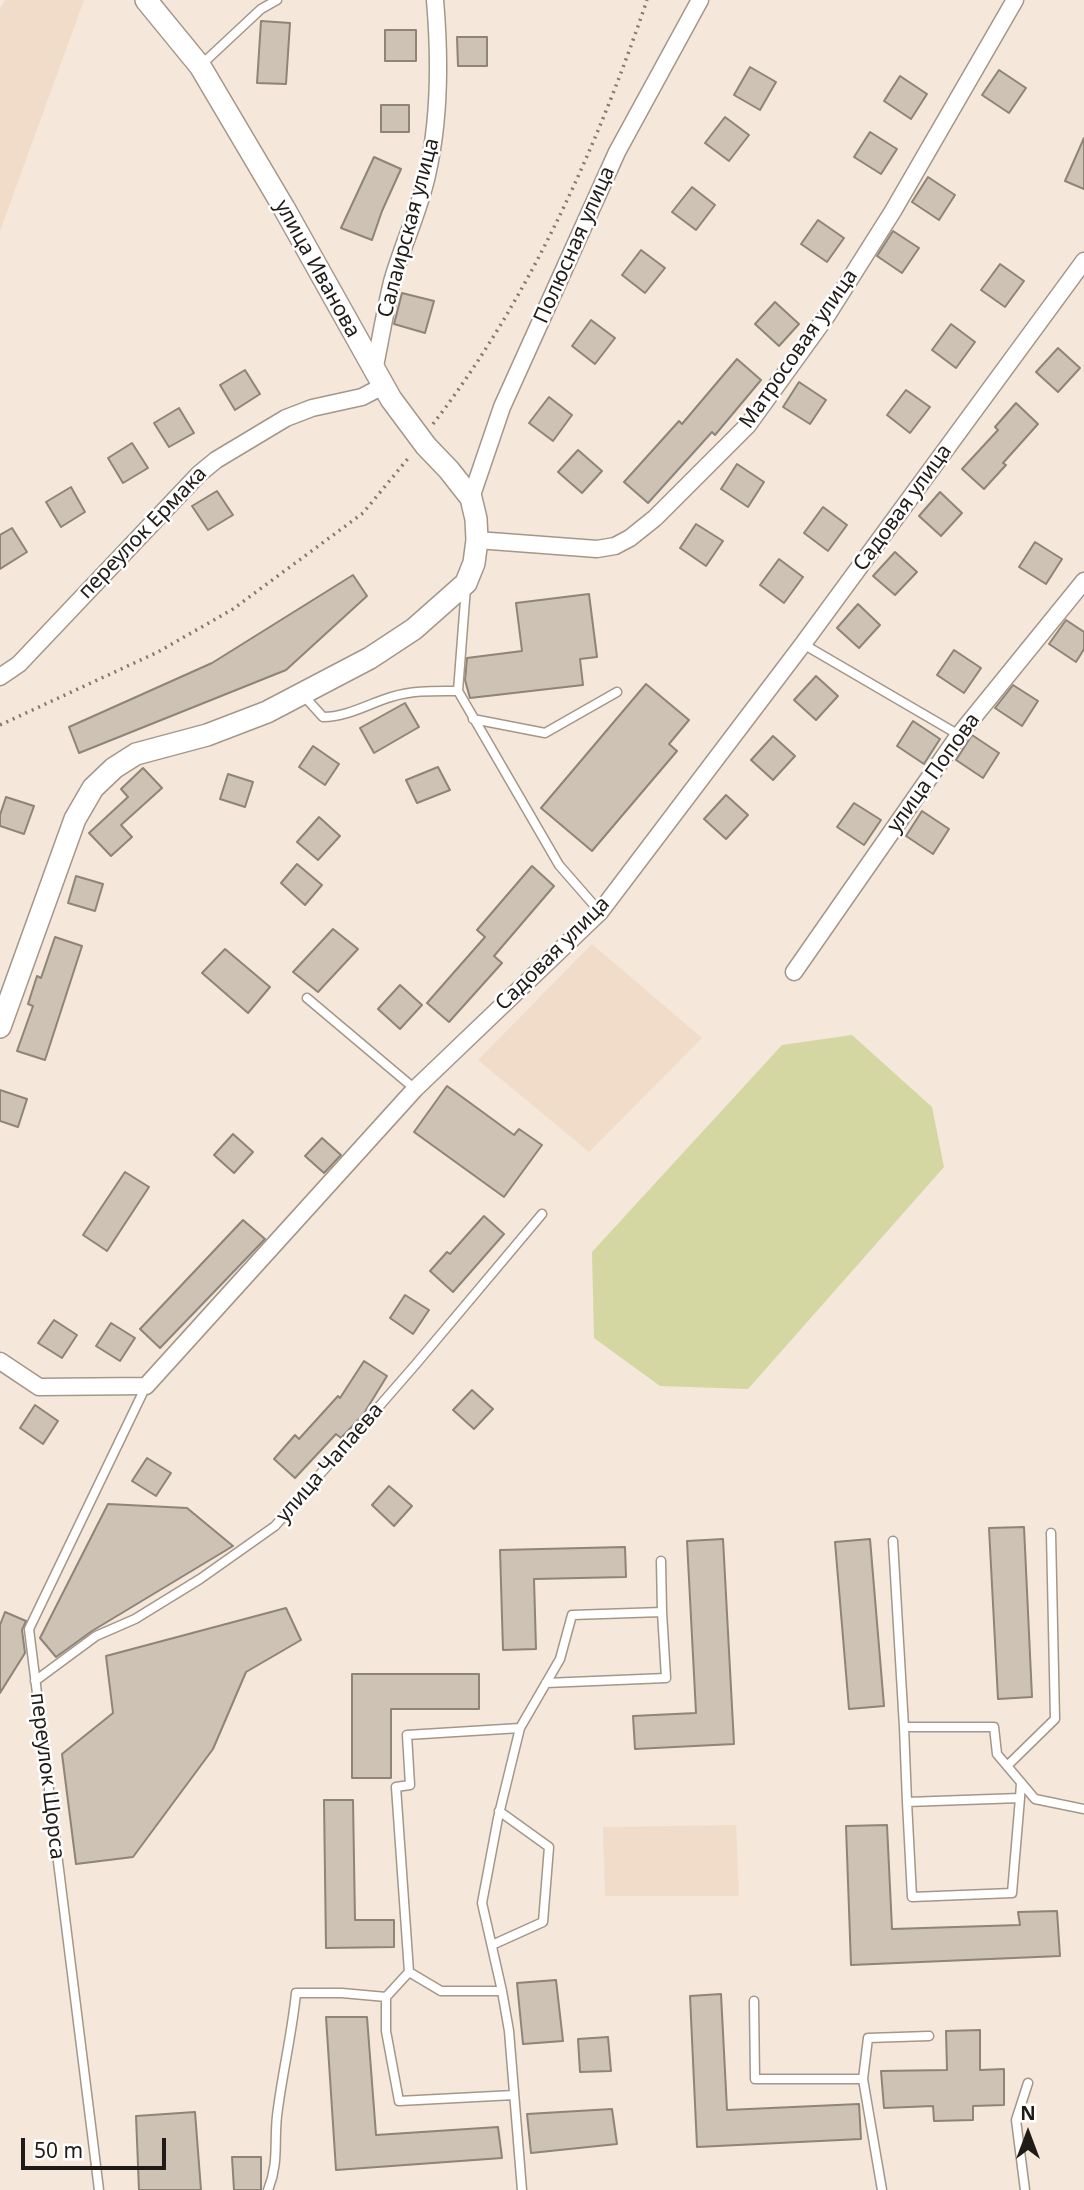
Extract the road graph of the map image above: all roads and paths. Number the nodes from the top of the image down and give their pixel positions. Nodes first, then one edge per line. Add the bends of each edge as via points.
1 (146, 0) edge
2 (277, 0) edge
3 (435, 0) edge
4 (700, 0) edge
5 (1015, 0) edge
6 (200, 66) junction
7 (1084, 261) edge
8 (379, 378) junction
9 (471, 498) junction
10 (477, 540) junction
11 (1084, 581) edge
12 (466, 583) junction
13 (803, 644) junction
14 (0, 677) edge
15 (458, 691) junction
16 (617, 692) dead end
17 (303, 695) junction
18 (473, 719) junction
19 (960, 735) junction
20 (600, 912) junction
21 (794, 972) dead end
22 (307, 998) dead end
23 (0, 1027) edge
24 (415, 1089) junction
25 (542, 1214) dead end
26 (0, 1361) edge
27 (146, 1385) junction
28 (1051, 1532) dead end
29 (893, 1541) dead end
30 (661, 1561) dead end
31 (662, 1612) junction
32 (36, 1681) junction
33 (546, 1683) junction
34 (904, 1727) junction
35 (520, 1728) junction
36 (1007, 1766) junction
37 (1021, 1783) junction
38 (1020, 1798) junction
39 (907, 1802) junction
40 (1084, 1809) edge
41 (499, 1811) junction
42 (492, 1945) junction
43 (409, 1972) junction
44 (502, 1991) junction
45 (386, 1997) junction
46 (754, 2001) dead end
47 (929, 2036) dead end
48 (863, 2079) junction
49 (1028, 2083) dead end
50 (514, 2095) junction
51 (99, 2190) edge
52 (268, 2190) edge
53 (522, 2190) edge
54 (882, 2190) edge
55 (1025, 2190) edge

1 - 6 street, улица Иванова
2 - 6 lane via 261,9
3 - 8 street, Салаирская улица via 438,91 434,135 428,175 393,281
4 - 9 street, Полюсная улица via 617,152 502,407
5 - 10 street, Матросовая улица via 827,317 748,425 654,518 615,545 597,549
6 - 8 street, улица Иванова
7 - 13 street, Садовая улица
8 - 9 street, улица Иванова via 426,446
8 - 14 street, переулок Ермака via 362,397 286,418 216,460 172,500 19,664
9 - 10 street, улица Иванова
10 - 12 street, улица Иванова
11 - 19 street, улица Попова
12 - 15 lane
12 - 17 street via 414,629
13 - 19 lane
13 - 20 street, Садовая улица
15 - 17 lane via 394,696 339,717 323,717
15 - 18 lane
16 - 18 lane via 545,733
17 - 23 street via 239,724 136,754 93,788 75,819
18 - 20 lane via 559,865
19 - 21 street, улица Попова
20 - 24 street, Садовая улица
22 - 24 lane
24 - 27 street, Садовая улица
25 - 32 lane, улица Чапаева via 275,1526 135,1619 96,1636
26 - 27 street via 38,1387
27 - 32 lane, переулок Щорса via 29,1629
28 - 36 lane via 1055,1719
29 - 34 lane
30 - 31 lane
31 - 33 lane via 572,1615 560,1659
31 - 33 lane via 666,1678
32 - 51 lane, переулок Щорса
33 - 35 lane
34 - 36 lane via 994,1727 997,1754
34 - 39 lane
35 - 41 lane
35 - 43 lane via 407,1734 410,1785 396,1787
36 - 37 lane
37 - 38 lane
37 - 40 lane via 1035,1799
38 - 39 lane
38 - 39 lane via 1013,1894 912,1897
41 - 42 lane via 482,1903
41 - 42 lane via 549,1846 543,1922
42 - 44 lane
43 - 44 lane via 441,1991
43 - 45 lane
44 - 50 lane
45 - 50 lane via 386,2031 399,2101
45 - 52 lane via 296,1993 277,2118 276,2172
46 - 48 lane via 755,2079
47 - 48 lane via 868,2038
48 - 54 lane
49 - 55 lane via 1016,2120
50 - 53 lane

